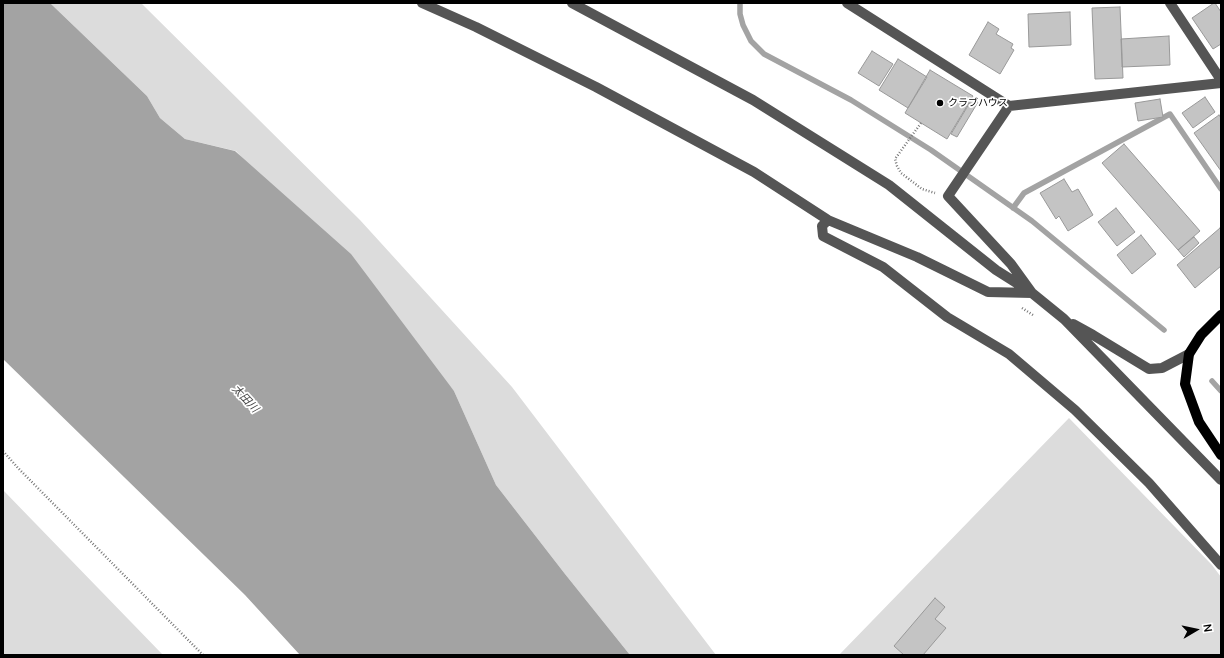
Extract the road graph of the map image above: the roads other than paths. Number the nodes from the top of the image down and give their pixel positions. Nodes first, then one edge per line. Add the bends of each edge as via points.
1 (422, 3) edge
2 (572, 3) edge
3 (847, 3) edge
4 (858, 3) edge
5 (1170, 3) edge
6 (1221, 80) edge
7 (1221, 83) edge
8 (1009, 106) junction
9 (828, 220) junction
10 (1032, 293) junction
11 (1221, 315) edge
12 (1064, 319) junction
13 (1190, 354) junction
14 (1221, 455) edge
15 (1221, 480) edge
16 (1221, 565) edge

1 - 9 street via 596,87 754,172
2 - 10 street via 753,100 883,180 996,270
3 - 4 street
3 - 8 street
5 - 6 street
7 - 8 street
8 - 10 street via 948,196 1011,264
9 - 10 street via 917,257 988,292
9 - 16 street via 822,226 823,236 882,267 948,317 1009,354 1075,410 1149,483
10 - 12 street
11 - 13 main road via 1201,336
12 - 13 street via 1149,369 1162,368
12 - 15 street
13 - 14 main road via 1185,384 1199,422

